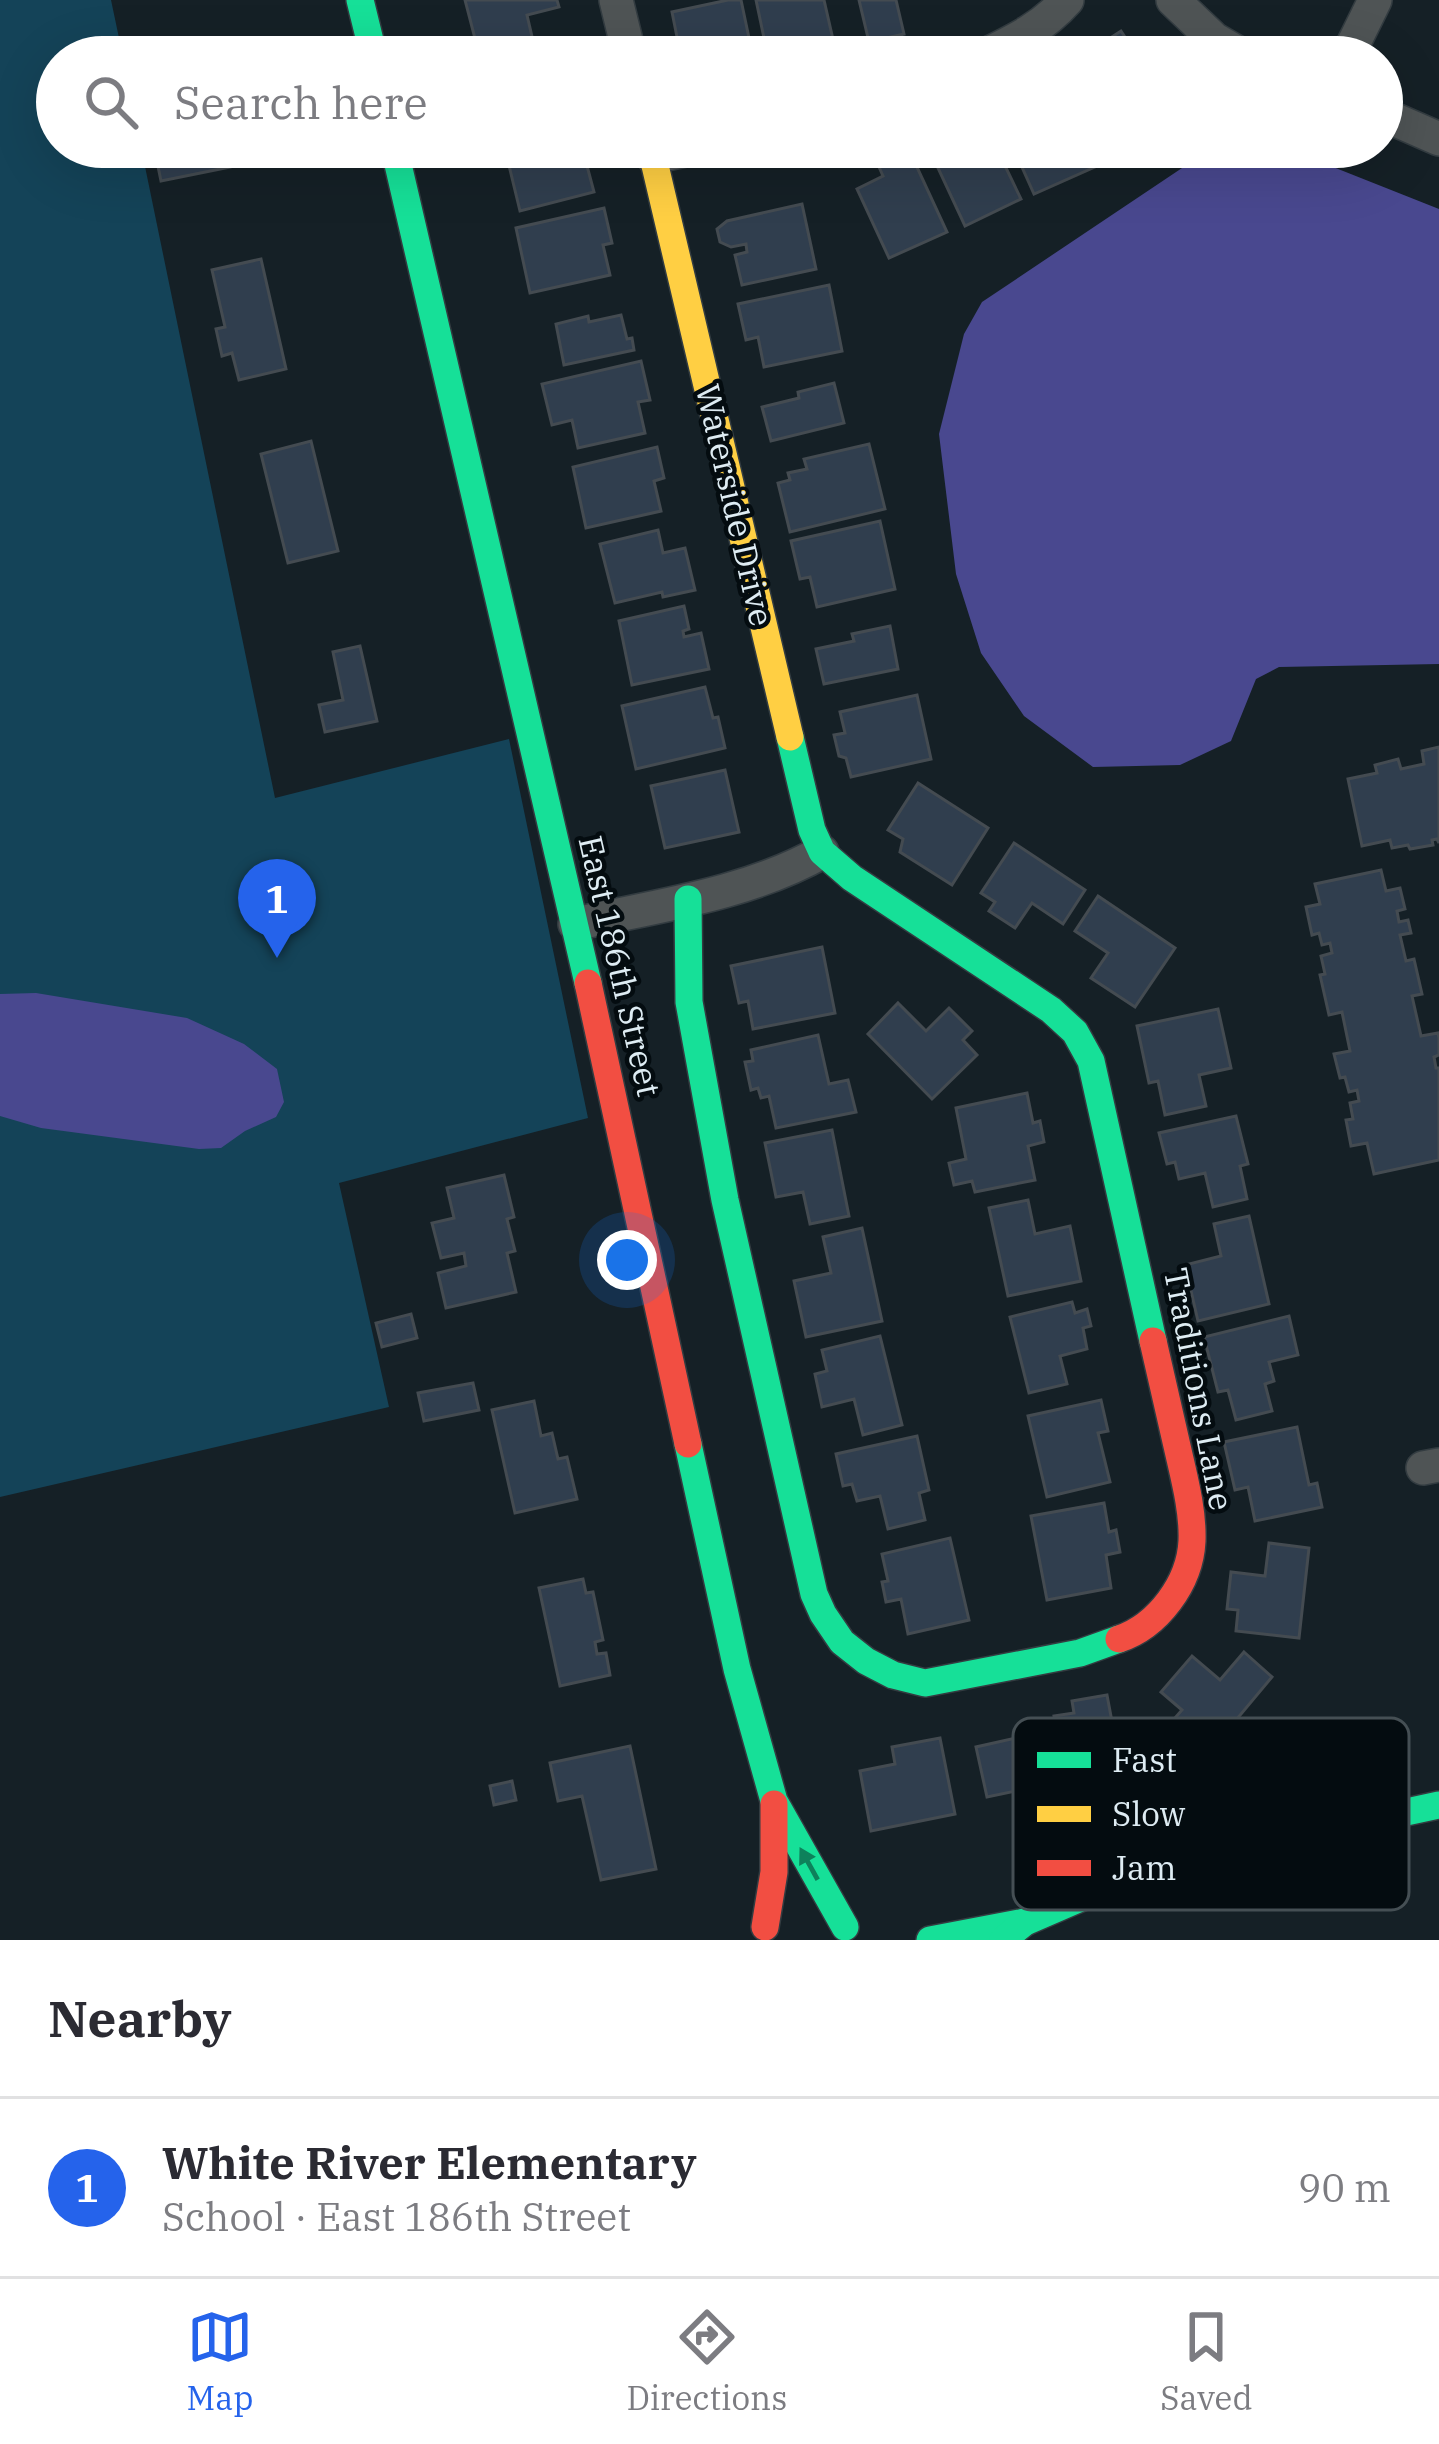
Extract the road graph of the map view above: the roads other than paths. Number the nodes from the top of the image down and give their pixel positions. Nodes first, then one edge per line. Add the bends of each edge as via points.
1 (360, 0) edge
2 (616, 0) edge
3 (1067, 0) edge
4 (1173, 0) edge
5 (1375, 0) edge
6 (369, 36) edge
7 (625, 36) edge
8 (1026, 36) edge
9 (1211, 36) edge
10 (1357, 36) edge
11 (1403, 123) edge
12 (1439, 139) edge
13 (399, 168) edge
14 (656, 168) edge
15 (822, 852) junction
16 (688, 899) junction
17 (575, 924) junction
18 (774, 1801) junction
19 (1439, 1804) edge
20 (1409, 1811) edge
21 (1059, 1910) edge
22 (777, 1926) edge
23 (1014, 1931) edge
24 (854, 1933) edge
25 (930, 1940) edge

1 - 6 street
2 - 7 street
3 - 8 street
4 - 9 street
5 - 10 street
11 - 12 street
13 - 17 street, East 186th Street
14 - 15 street, Waterside Drive
15 - 16 street
15 - 16 street, Traditions Lane via 1051,1010 1091,1060 1192,1542 1185,1577 1158,1613 1137,1634 1106,1646 925,1683 866,1661 823,1614 725,1200 689,1002
16 - 17 street
17 - 18 street, East 186th Street via 737,1669
18 - 22 street, East 186th Street
24 -> 18 street, East 186th Street
19 - 20 street
21 - 23 street
22 - 24 street via 819,1918
23 - 25 street

